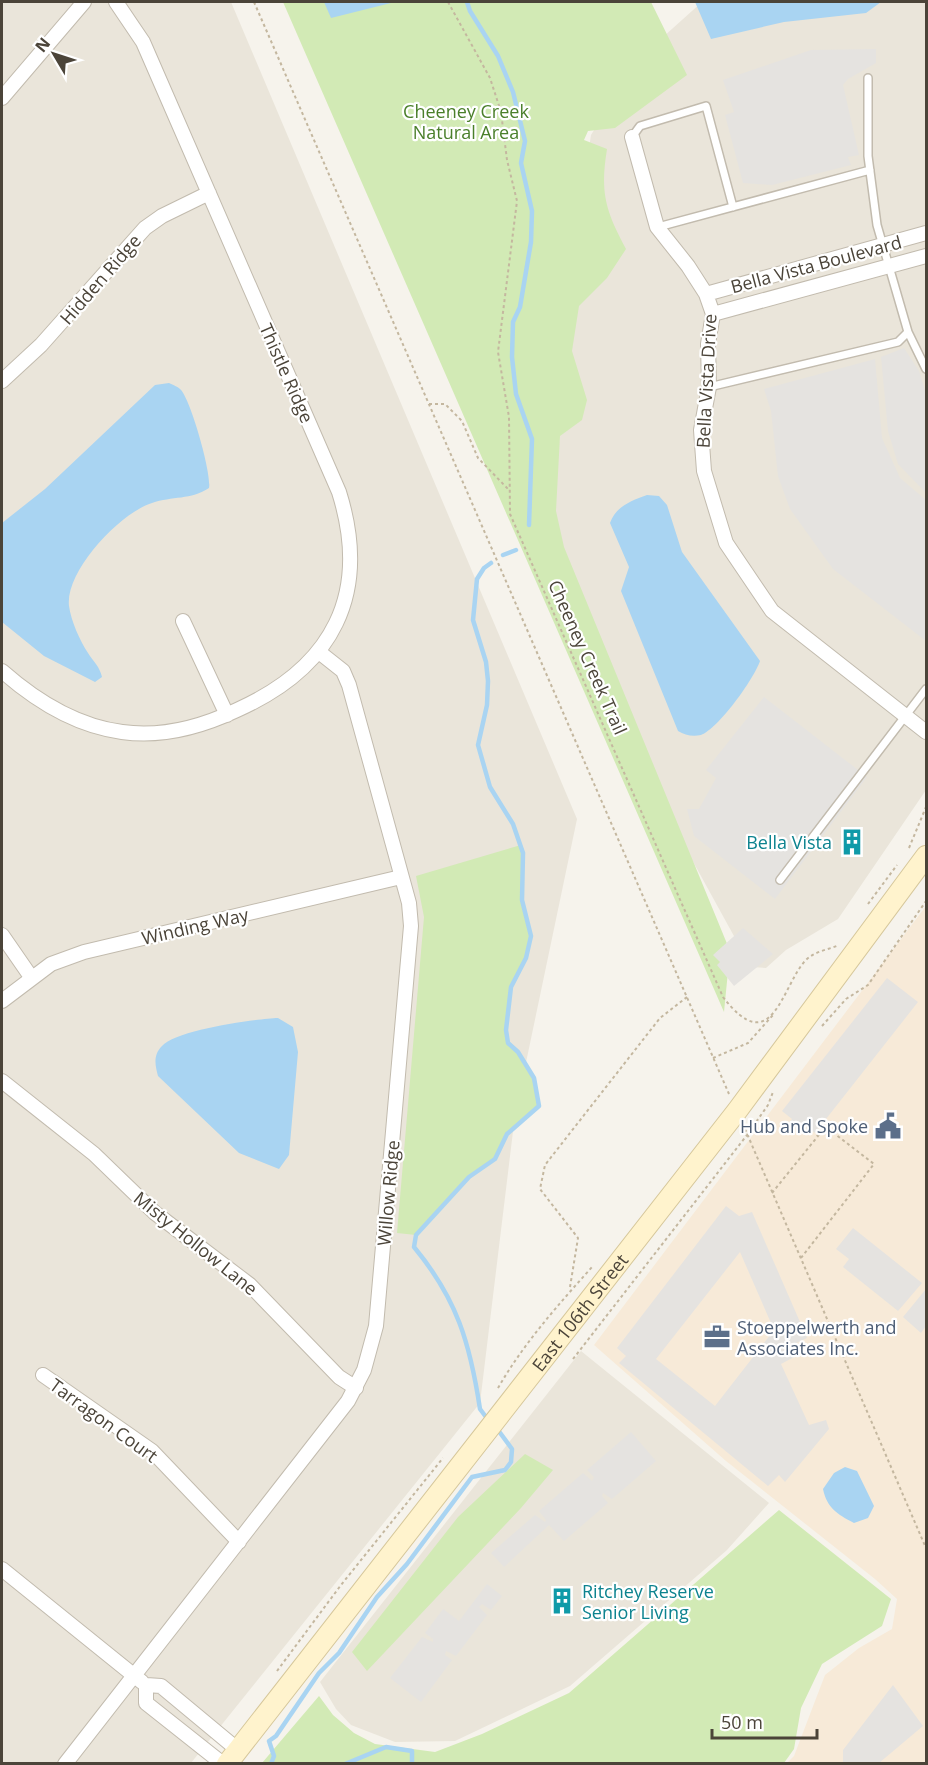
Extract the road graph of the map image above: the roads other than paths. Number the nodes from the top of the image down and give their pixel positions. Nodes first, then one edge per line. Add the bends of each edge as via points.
1 (84, 2) edge
2 (116, 2) edge
3 (868, 78) dead end
4 (2, 98) edge
5 (632, 138) joint
6 (870, 170) junction
7 (209, 193) junction
8 (733, 207) junction
9 (657, 228) junction
10 (927, 233) edge
11 (881, 246) junction
12 (927, 256) edge
13 (888, 266) junction
14 (706, 294) junction
15 (713, 314) junction
16 (908, 332) junction
17 (927, 369) edge
18 (2, 381) edge
19 (709, 387) junction
20 (183, 621) dead end
21 (319, 652) junction
22 (2, 671) edge
23 (927, 689) edge
24 (227, 715) junction
25 (905, 715) junction
26 (927, 732) edge
27 (927, 856) edge
28 (401, 877) junction
29 (780, 880) dead end
30 (2, 935) edge
31 (31, 977) junction
32 (2, 1001) edge
33 (2, 1081) edge
34 (43, 1375) dead end
35 (356, 1388) junction
36 (239, 1542) junction
37 (2, 1569) edge
38 (140, 1680) junction
39 (229, 1759) edge
40 (65, 1764) edge

1 - 4 street
2 - 7 street, Thistle Ridge via 143,42
3 - 6 lane
5 - 8 lane via 640,126 706,106
5 - 9 street, Bella Vista Drive
6 - 8 lane
6 - 11 lane
7 - 18 street, Hidden Ridge via 145,228 49,337
7 - 21 street, Thistle Ridge via 347,517 349,581 334,628
8 - 9 lane
9 - 14 street, Bella Vista Drive
10 - 11 street, Bella Vista Boulevard
11 - 13 lane
11 - 14 street, Bella Vista Boulevard
12 - 13 street, Bella Vista Boulevard
13 - 15 street, Bella Vista Boulevard
13 - 16 lane
14 - 15 street, Bella Vista Drive
15 - 19 street, Bella Vista Drive via 708,344
16 - 17 lane
16 - 19 lane via 898,342
19 - 25 street, Bella Vista Drive via 701,430 704,471 726,543 772,611
20 - 24 street
21 - 24 street, Thistle Ridge via 291,680
21 - 28 street, Willow Ridge via 343,671 349,685
22 - 24 street, Thistle Ridge via 62,713 122,732 197,727
23 - 25 lane
25 - 26 street, Bella Vista Drive
25 - 29 lane
27 - 39 main road, East 106th Street via 736,1111
28 - 31 street, Winding Way via 84,952 51,964
28 - 35 street, Willow Ridge via 411,926 384,1248 376,1326
30 - 31 street
31 - 32 street, Winding Way
33 - 35 street, Misty Hollow Lane via 85,1146 155,1213 250,1285 339,1377
34 - 36 street, Tarragon Court via 152,1452
35 - 36 street, Willow Ridge
36 - 38 street, Willow Ridge
37 - 38 street
38 - 39 street via 162,1686
38 - 39 street via 146,1702
38 - 40 street, Willow Ridge

